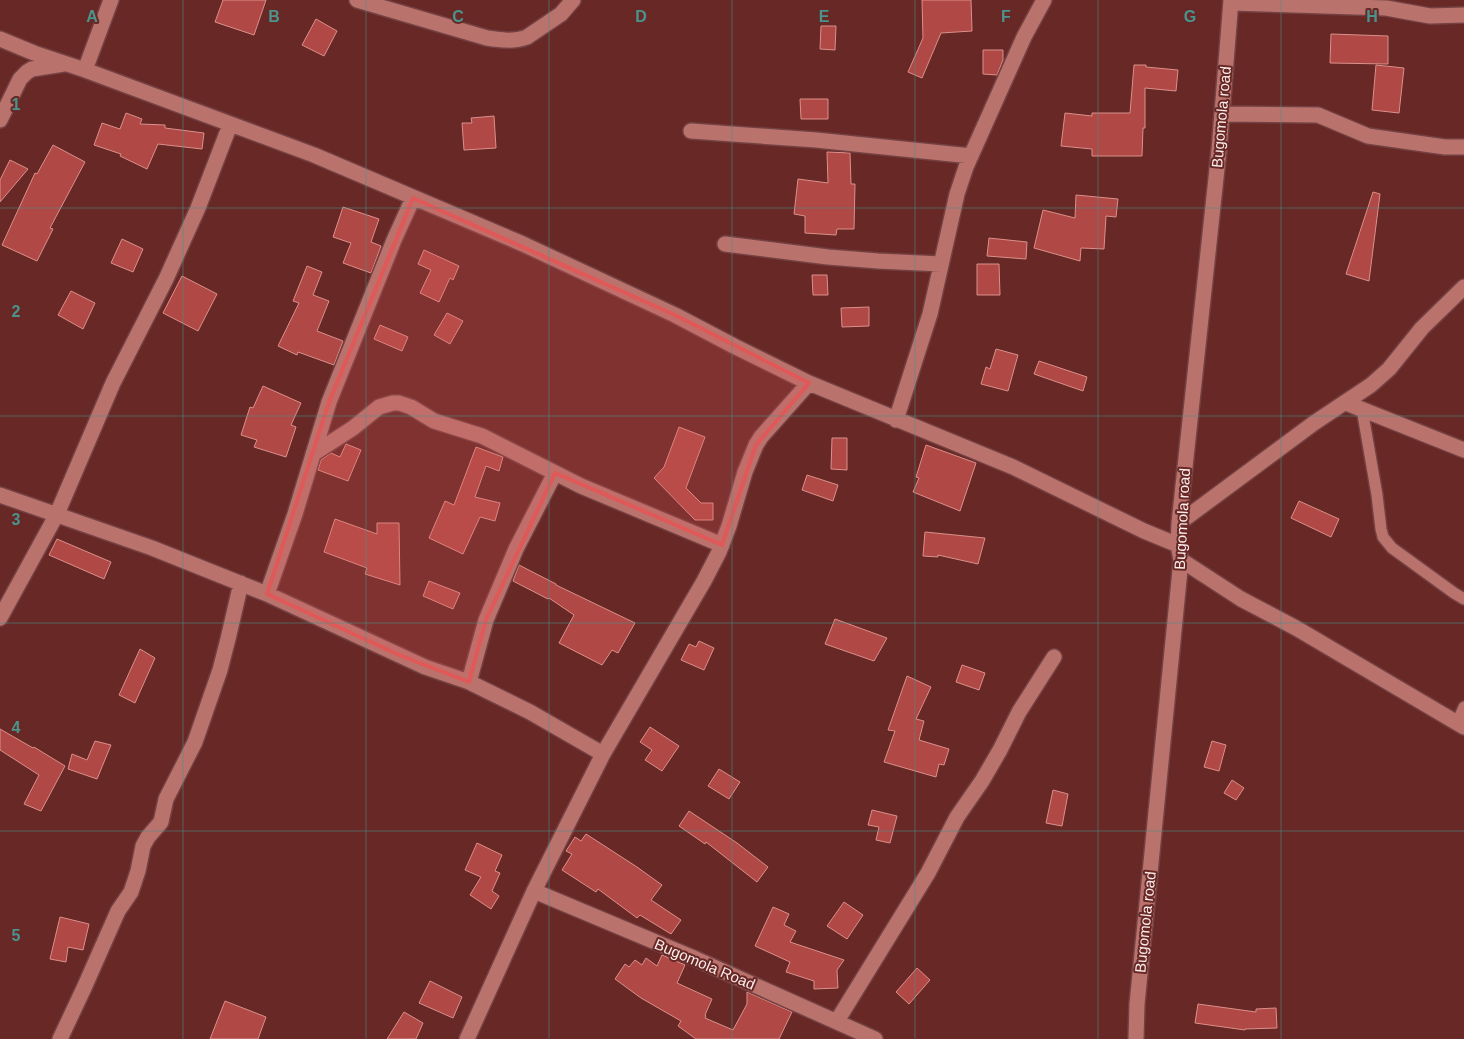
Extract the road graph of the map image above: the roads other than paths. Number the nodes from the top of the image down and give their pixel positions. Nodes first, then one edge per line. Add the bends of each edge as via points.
1 (111, 0) edge
2 (357, 0) edge
3 (573, 0) edge
4 (1044, 0) edge
5 (1231, 1) edge
6 (1464, 15) edge
7 (0, 39) edge
8 (67, 64) junction
9 (85, 70) junction
10 (1222, 114) junction
11 (0, 120) edge
12 (230, 125) junction
13 (691, 131) dead end
14 (1464, 147) edge
15 (971, 156) junction
16 (413, 198) junction
17 (725, 244) dead end
18 (941, 264) junction
19 (1464, 287) edge
20 (809, 383) junction
21 (1346, 403) junction
22 (1362, 409) junction
23 (896, 420) junction
24 (1464, 450) edge
25 (313, 454) junction
26 (555, 473) junction
27 (0, 495) edge
28 (57, 514) junction
29 (1179, 523) junction
30 (722, 545) junction
31 (1180, 553) junction
32 (240, 583) junction
33 (267, 594) junction
34 (1464, 599) edge
35 (0, 618) edge
36 (1054, 657) dead end
37 (469, 682) junction
38 (1464, 707) edge
39 (1461, 725) edge
40 (603, 754) junction
41 (534, 891) junction
42 (837, 1021) junction
43 (60, 1039) edge
44 (467, 1039) edge
45 (875, 1039) edge
46 (1136, 1039) edge

1 - 9 street
2 - 3 street via 502,40 527,37 561,14
4 - 15 street
5 - 6 street via 1386,8 1430,16
5 - 10 street, Bugomola road
7 - 8 street
8 - 9 street
8 - 11 street via 27,72
9 - 12 street
10 - 14 street via 1318,115 1368,136
10 - 29 street, Bugomola road
12 - 16 street
12 - 28 street via 198,208 113,383
13 - 15 street
15 - 18 street via 956,194
16 - 20 street via 523,244 675,315
16 - 25 street via 329,402
17 - 18 street via 828,257
18 - 23 street via 930,314
19 - 21 street via 1422,328 1389,370
20 - 23 street
20 - 30 street via 756,446
21 - 22 street
21 - 29 street
22 - 24 street
22 - 34 lane via 1383,537 1392,548
23 - 31 street via 1013,467 1144,531
25 - 26 street via 379,407 393,403 411,407 434,421 482,436
25 - 33 street
26 - 30 street
26 - 37 street via 516,549 486,620
27 - 28 street
28 - 32 street
28 - 35 street
29 - 31 street, Bugomola road
30 - 40 street
31 - 39 street via 1241,599
31 - 46 street, Bugomola road
32 - 33 street
32 - 43 street via 220,670 194,742 166,799 161,822 143,846 130,892 118,911
33 - 37 street via 425,667
36 - 42 street
37 - 40 street
38 - 39 lane
40 - 41 street
41 - 42 street, Bugomola Road
41 - 44 street
42 - 45 street, Bugomola Road

